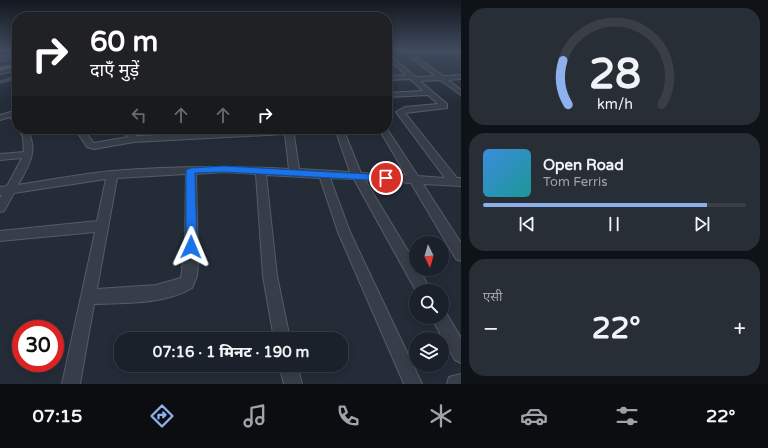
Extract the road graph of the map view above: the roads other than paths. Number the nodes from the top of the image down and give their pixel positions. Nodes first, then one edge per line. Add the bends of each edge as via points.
1 (402, 68) edge
2 (428, 68) edge
3 (461, 77) edge
4 (413, 78) junction
5 (441, 78) junction
6 (392, 79) edge
7 (392, 84) edge
8 (430, 93) junction
9 (461, 93) edge
10 (392, 95) edge
11 (404, 95) junction
12 (12, 116) edge
13 (0, 118) edge
14 (26, 134) edge
15 (82, 134) edge
16 (130, 134) edge
17 (220, 134) edge
18 (290, 134) edge
19 (341, 134) edge
20 (386, 134) edge
21 (134, 139) junction
22 (29, 154) junction
23 (0, 157) edge
24 (191, 170) junction
25 (261, 170) junction
26 (112, 174) junction
27 (295, 174) junction
28 (324, 175) junction
29 (358, 176) junction
30 (415, 180) junction
31 (458, 182) edge
32 (5, 190) edge
33 (0, 208) edge
34 (102, 226) junction
35 (0, 236) edge
36 (461, 255) edge
37 (420, 284) edge
38 (88, 298) junction
39 (443, 324) edge
40 (280, 332) edge
41 (461, 354) edge
42 (289, 372) edge
43 (461, 383) edge
44 (71, 384) edge
45 (292, 384) edge
46 (413, 384) edge
47 (456, 384) edge

1 - 4 street
2 - 5 street
3 - 5 street
4 - 5 street
4 - 6 street
4 - 8 street
5 - 9 street
7 - 11 street
8 - 11 street
8 - 31 street via 444,107 413,108 400,112
10 - 11 street
12 - 13 street
14 - 22 street via 29,138
15 - 21 street via 90,145 94,146
16 - 21 street
17 - 21 street
18 - 27 street
19 - 29 street
20 - 30 street
22 - 23 street
22 - 32 street
24 - 25 street
24 - 26 street
24 - 38 street via 192,233 190,275 187,283 180,288 165,291
25 - 27 street
25 - 40 street via 267,253
26 - 32 street
26 - 34 street
27 - 28 street
28 - 29 street
28 - 46 street via 344,232
29 - 30 street
29 - 37 street
30 - 31 street
30 - 36 street
32 - 33 street
34 - 35 street
34 - 38 street
38 - 44 street
39 - 41 street
42 - 45 street
43 - 47 street

